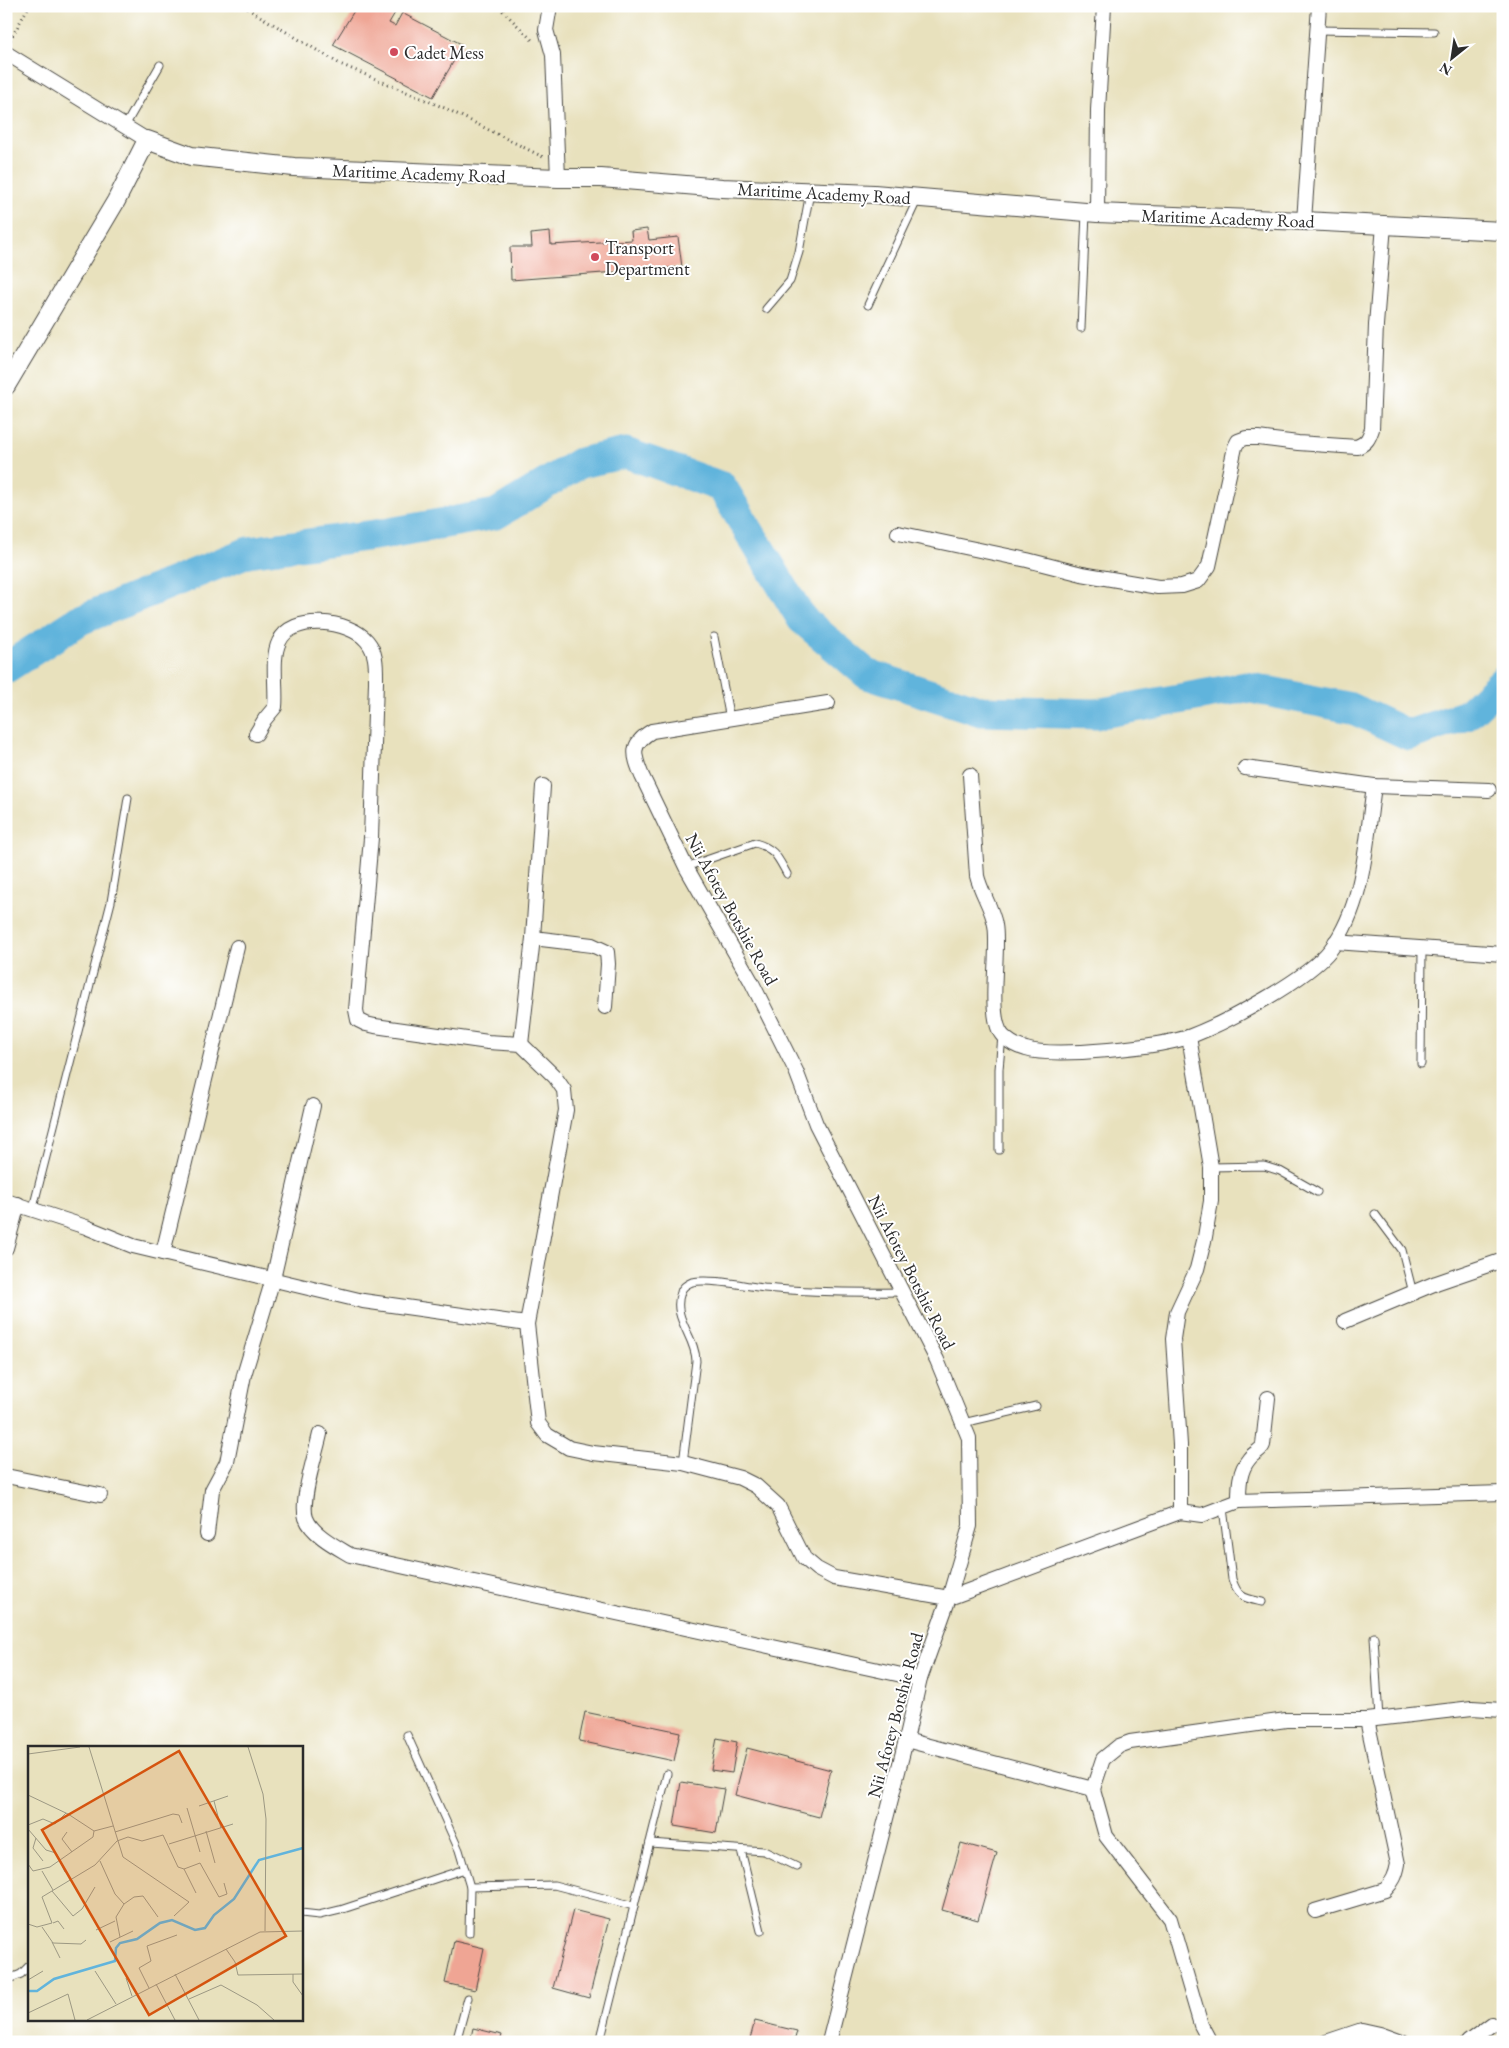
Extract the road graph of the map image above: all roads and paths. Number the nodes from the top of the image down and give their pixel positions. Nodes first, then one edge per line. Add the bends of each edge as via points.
1 (29, 6) edge
2 (243, 6) edge
3 (501, 6) edge
4 (550, 6) edge
5 (1104, 6) edge
6 (1319, 6) edge
7 (1318, 30) junction
8 (1434, 32) dead end
9 (6, 46) edge
10 (6, 53) edge
11 (553, 61) junction
12 (160, 65) dead end
13 (125, 126) junction
14 (147, 140) junction
15 (557, 171) junction
16 (810, 192) junction
17 (918, 198) junction
18 (1091, 213) junction
19 (1304, 221) junction
20 (1384, 225) junction
21 (1503, 231) edge
22 (868, 305) dead end
23 (766, 309) dead end
24 (1081, 328) dead end
25 (6, 386) edge
26 (898, 533) dead end
27 (714, 636) dead end
28 (828, 703) dead end
29 (730, 719) junction
30 (256, 734) dead end
31 (1245, 768) dead end
32 (970, 774) dead end
33 (543, 786) dead end
34 (1374, 786) junction
35 (1489, 790) dead end
36 (128, 798) dead end
37 (686, 867) junction
38 (787, 874) dead end
39 (533, 938) junction
40 (1335, 942) junction
41 (237, 947) dead end
42 (1422, 948) junction
43 (1503, 954) edge
44 (605, 1007) dead end
45 (1002, 1035) junction
46 (1189, 1037) junction
47 (521, 1044) junction
48 (1421, 1064) dead end
49 (313, 1106) dead end
50 (999, 1150) dead end
51 (1211, 1167) junction
52 (1317, 1192) dead end
53 (12, 1202) edge
54 (32, 1208) junction
55 (1374, 1214) dead end
56 (6, 1248) edge
57 (163, 1253) junction
58 (1503, 1260) edge
59 (273, 1279) junction
60 (902, 1292) junction
61 (1413, 1293) junction
62 (1346, 1321) dead end
63 (526, 1324) junction
64 (1268, 1398) dead end
65 (1036, 1406) dead end
66 (963, 1423) junction
67 (320, 1434) dead end
68 (683, 1463) junction
69 (6, 1476) edge
70 (1503, 1493) edge
71 (100, 1495) dead end
72 (1239, 1501) junction
73 (1223, 1508) junction
74 (1180, 1512) junction
75 (207, 1534) dead end
76 (948, 1598) junction
77 (1262, 1602) dead end
78 (1374, 1637) dead end
79 (920, 1680) junction
80 (1503, 1710) edge
81 (1373, 1720) junction
82 (407, 1735) dead end
83 (906, 1740) junction
84 (668, 1774) dead end
85 (1093, 1789) junction
86 (650, 1843) junction
87 (741, 1850) junction
88 (797, 1867) dead end
89 (465, 1869) junction
90 (470, 1887) junction
91 (634, 1906) junction
92 (1315, 1911) dead end
93 (302, 1913) edge
94 (761, 1931) dead end
95 (469, 1933) dead end
96 (28, 1967) edge
97 (6, 1980) edge
98 (468, 1998) dead end
99 (1492, 2024) dead end
100 (456, 2042) edge
101 (600, 2042) edge
102 (829, 2042) edge
103 (1210, 2042) edge
104 (1326, 2042) edge
105 (1402, 2042) edge
106 (1468, 2042) edge

1 - 9 path
2 - 15 path via 340,64 447,109
3 - 11 path
4 - 11 street via 546,30
5 - 18 street
6 - 7 street
7 - 8 lane
7 - 19 street
10 - 13 street
11 - 15 street
12 - 13 lane
13 - 14 street
14 - 15 street, Maritime Academy Road via 190,156 294,167
14 - 25 street via 116,201
15 - 16 street, Maritime Academy Road via 601,178
16 - 17 street, Maritime Academy Road
16 - 23 lane via 790,281
17 - 18 street, Maritime Academy Road
17 - 22 lane
18 - 19 street, Maritime Academy Road
18 - 24 lane
19 - 20 street, Maritime Academy Road
20 - 21 street, Maritime Academy Road
20 - 26 street via 1369,438 1357,447 1258,438 1238,441 1234,447 1209,566 1198,581 1182,586 1158,586 1082,574
27 - 29 lane
28 - 29 street, Nii Afotey Botshie Road
29 - 37 street, Nii Afotey Botshie Road via 652,731 640,739 636,747 636,762
30 - 47 street via 275,707 278,642 286,630 299,624 332,624 347,627 368,642 376,661 376,682 371,838 356,1010 358,1020 375,1026
31 - 34 street
32 - 45 street via 977,876 996,926 995,1019
33 - 39 street
34 - 35 street
34 - 40 street via 1357,897
36 - 54 lane via 111,902
37 - 38 lane via 756,843 775,853
37 - 60 street, Nii Afotey Botshie Road via 751,982 796,1071 816,1124
39 - 44 street via 592,945 607,952
39 - 47 street
40 - 42 street
40 - 46 street via 1316,966 1302,976
41 - 57 street
42 - 43 street
42 - 48 lane
45 - 46 street via 1028,1050 1067,1052
45 - 50 lane
46 - 51 street
47 - 63 street via 564,1090 566,1110
49 - 59 street
51 - 52 lane via 1264,1166 1280,1171
51 - 74 street via 1211,1202 1205,1237 1197,1269 1177,1312 1173,1339 1180,1445
53 - 54 street
53 - 56 street
54 - 57 street via 133,1246
55 - 61 lane via 1402,1250
57 - 59 street
58 - 61 street
59 - 63 street via 364,1300
59 - 75 street via 244,1374 227,1462 212,1490
60 - 66 street, Nii Afotey Botshie Road via 937,1360
60 - 68 lane via 840,1292 711,1282 694,1282 685,1286 680,1293 679,1315 696,1361
61 - 62 street
63 - 68 street via 536,1414 547,1435 569,1448 593,1453
64 - 72 street via 1263,1445 1249,1459 1241,1474
65 - 66 lane
66 - 76 street, Nii Afotey Botshie Road via 969,1438 970,1526
67 - 79 street via 304,1506 307,1519 325,1540 350,1555
68 - 76 street via 740,1478 756,1486 778,1506 804,1558 834,1578
69 - 71 street
70 - 72 street
72 - 73 street
73 - 74 street via 1202,1515
73 - 77 lane via 1235,1589 1244,1598
74 - 76 street
76 - 79 street, Nii Afotey Botshie Road
78 - 81 lane
79 - 83 street, Nii Afotey Botshie Road
80 - 81 street via 1472,1708
81 - 85 street via 1286,1720 1130,1742 1103,1759
81 - 92 street via 1398,1864 1395,1877 1385,1890
82 - 89 lane
83 - 85 street
83 - 102 street, Nii Afotey Botshie Road
84 - 86 lane
85 - 103 street via 1106,1836 1170,1919 1200,2024
86 - 87 lane
86 - 91 lane
87 - 88 lane via 764,1851
87 - 94 lane
89 - 90 lane
89 - 93 lane via 340,1910 319,1915
90 - 91 lane via 554,1885
90 - 95 lane
91 - 101 lane
96 - 97 lane
98 - 100 lane
99 - 106 street
104 - 105 street via 1362,2030

